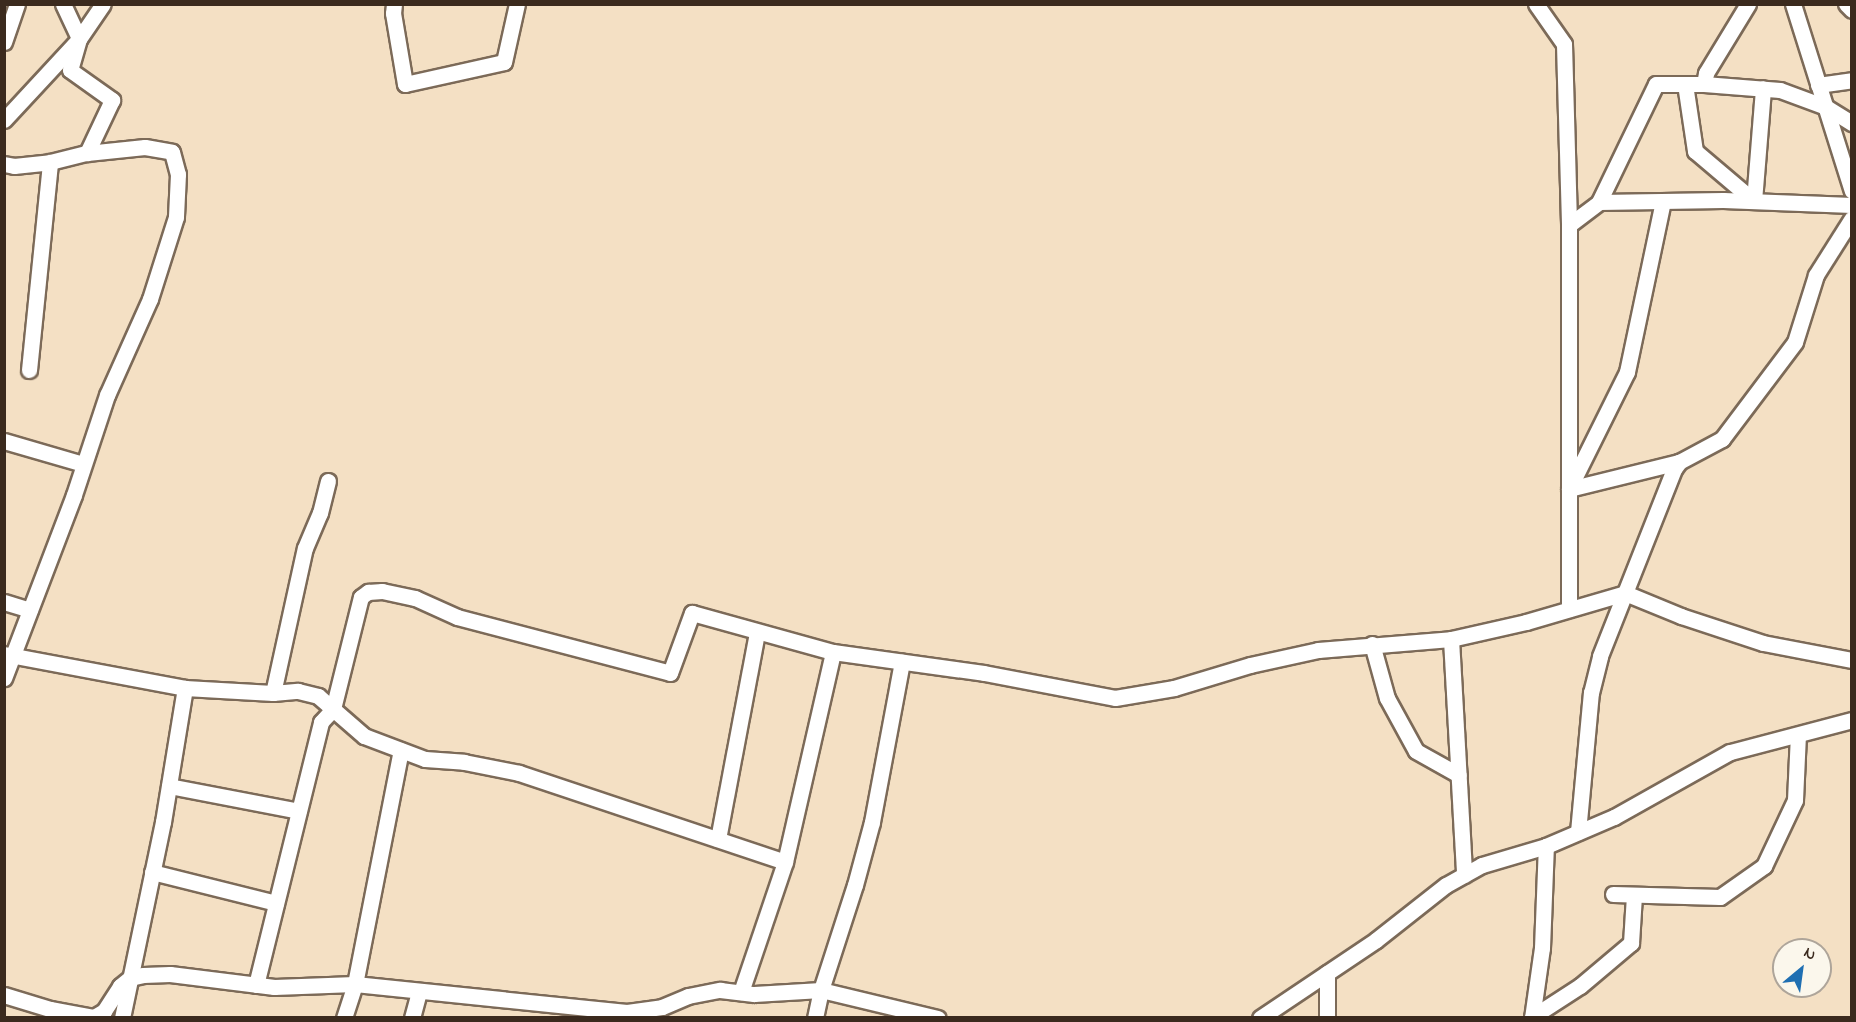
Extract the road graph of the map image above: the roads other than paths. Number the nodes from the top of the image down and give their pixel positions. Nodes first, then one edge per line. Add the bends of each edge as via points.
1 (17, 4) edge
2 (63, 4) edge
3 (103, 4) edge
4 (394, 4) edge
5 (517, 4) edge
6 (1536, 4) edge
7 (1748, 4) edge
8 (1793, 4) edge
9 (1846, 4) edge
10 (1851, 10) edge
11 (79, 39) junction
12 (4, 42) edge
13 (1851, 80) edge
14 (1685, 84) junction
15 (1704, 84) junction
16 (1818, 85) junction
17 (1763, 88) junction
18 (1826, 108) junction
19 (4, 120) edge
20 (1851, 123) edge
21 (87, 153) junction
22 (50, 162) junction
23 (4, 165) edge
24 (1851, 192) edge
25 (1663, 201) junction
26 (1754, 201) junction
27 (1599, 202) junction
28 (1851, 205) edge
29 (1851, 218) edge
30 (1569, 225) junction
31 (29, 370) dead end
32 (4, 441) edge
33 (1679, 462) junction
34 (83, 464) junction
35 (328, 481) dead end
36 (1569, 489) junction
37 (1625, 593) junction
38 (4, 602) edge
39 (1569, 609) junction
40 (30, 610) junction
41 (757, 632) junction
42 (1451, 639) junction
43 (1372, 644) junction
44 (832, 652) junction
45 (9, 655) edge
46 (1851, 660) edge
47 (902, 662) junction
48 (4, 678) edge
49 (185, 688) junction
50 (273, 693) junction
51 (333, 709) junction
52 (1851, 720) edge
53 (1798, 735) junction
54 (401, 750) junction
55 (1459, 775) junction
56 (169, 786) junction
57 (299, 812) junction
58 (1578, 832) junction
59 (718, 839) junction
60 (1546, 846) junction
61 (785, 862) junction
62 (152, 872) junction
63 (1464, 875) junction
64 (1613, 894) dead end
65 (1634, 895) junction
66 (276, 903) junction
67 (1327, 973) junction
68 (130, 978) junction
69 (355, 984) junction
70 (256, 985) junction
71 (821, 990) junction
72 (419, 992) junction
73 (741, 992) junction
74 (4, 995) edge
75 (579, 1012) edge
76 (662, 1012) edge
77 (50, 1013) edge
78 (122, 1017) edge
79 (344, 1017) edge
80 (412, 1017) edge
81 (815, 1017) edge
82 (938, 1017) edge
83 (1260, 1017) edge
84 (1327, 1017) edge
85 (1532, 1017) edge

1 - 12 street
2 - 11 street
3 - 11 street
4 - 5 street via 405,84 504,62
6 - 30 street via 1564,44
7 - 15 street via 1706,73
8 - 16 street
9 - 10 street
11 - 19 street
11 - 21 street via 70,70 112,100
13 - 16 street
14 - 15 street
14 - 26 street via 1695,151
14 - 27 street via 1656,84
15 - 17 street
16 - 18 street
17 - 18 street via 1780,90
17 - 26 street
18 - 20 street
18 - 24 street
21 - 22 street
21 - 34 street via 145,147 172,152 178,174 176,217 150,299 107,394
22 - 23 street
22 - 31 street
25 - 26 street
25 - 27 street
25 - 36 street via 1627,372
26 - 28 street
27 - 30 street
29 - 33 street via 1816,275 1795,342 1722,439
30 - 36 street
32 - 34 street
33 - 36 street
33 - 37 street
34 - 40 street
35 - 50 street via 305,548
36 - 39 street
37 - 39 street
37 - 46 street via 1763,643
37 - 58 street via 1600,656 1591,693
38 - 40 street
39 - 42 street
40 - 45 street
41 - 44 street
41 - 51 street via 692,613 670,673 457,617 415,598 368,592 361,597
41 - 59 street
42 - 43 street
42 - 55 street
43 - 47 street via 1318,650 1174,688 1115,698
43 - 55 street via 1387,698 1416,751
44 - 47 street
44 - 61 street
45 - 48 street
45 - 49 street
47 - 71 street via 872,822
49 - 50 street
49 - 56 street
50 - 51 street via 298,691 318,696
51 - 54 street via 364,736
51 - 57 street via 321,722
52 - 53 street
53 - 58 street via 1730,752 1614,817
53 - 65 street via 1795,800 1764,866 1720,897
54 - 59 street via 425,759 519,773
54 - 69 street
55 - 63 street
56 - 57 street
56 - 62 street
57 - 66 street
58 - 60 street
59 - 61 street
60 - 63 street via 1482,865
60 - 85 street via 1542,948
61 - 73 street
62 - 66 street
62 - 68 street
63 - 67 street
64 - 65 street
65 - 85 street via 1631,943 1580,986
66 - 70 street
67 - 83 street
67 - 84 street
68 - 70 street via 170,974
68 - 77 street via 104,1011 94,1017
68 - 78 street
69 - 70 street
69 - 72 street
69 - 79 street
71 - 73 street
71 - 81 street
71 - 82 street
72 - 75 street
72 - 80 street
73 - 76 street via 720,990 688,996
74 - 77 street
75 - 76 street

